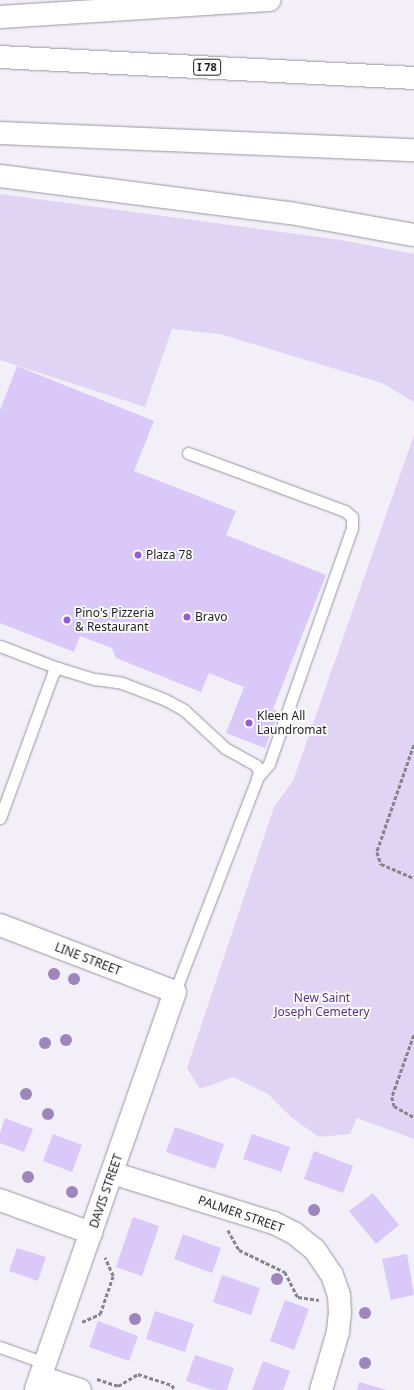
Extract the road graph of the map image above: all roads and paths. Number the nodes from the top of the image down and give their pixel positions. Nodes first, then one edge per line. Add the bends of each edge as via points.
1 (268, 0) edge
2 (0, 18) edge
3 (0, 57) edge
4 (414, 78) edge
5 (0, 133) edge
6 (414, 150) edge
7 (0, 176) edge
8 (414, 235) edge
9 (188, 453) dead end
10 (0, 646) edge
11 (58, 668) junction
12 (414, 745) edge
13 (257, 779) junction
14 (0, 818) edge
15 (414, 878) edge
16 (0, 925) edge
17 (175, 992) junction
18 (414, 1035) edge
19 (414, 1117) edge
20 (112, 1173) junction
21 (0, 1200) edge
22 (226, 1227) dead end
23 (91, 1233) junction
24 (105, 1256) dead end
25 (322, 1300) dead end
26 (76, 1324) dead end
27 (0, 1347) edge
28 (40, 1377) edge
29 (85, 1383) edge
30 (175, 1390) edge
31 (321, 1390) edge

1 - 2 main road
3 - 4 main road, I 78
5 - 6 main road
7 - 8 main road via 290,213
9 - 13 lane via 345,511 352,518 352,528 269,764
10 - 11 lane
11 - 13 lane via 95,680 122,684 175,704 225,748 254,762 258,768
11 - 14 lane via 53,673
12 - 15 path via 377,852 381,864
13 - 17 lane
16 - 17 main road, LINE STREET
17 - 20 main road, DAVIS STREET
18 - 19 path via 392,1097 394,1106
20 - 23 main road, DAVIS STREET
20 - 31 main road, PALMER STREET via 274,1223 294,1233 315,1250 332,1275 339,1295 340,1312 338,1332
21 - 23 main road
22 - 25 path via 238,1250 285,1272 298,1297
23 - 28 main road, DAVIS STREET
24 - 26 path via 113,1276 100,1314
27 - 28 lane
28 - 29 main road
29 - 30 path via 118,1386 138,1374 172,1385

